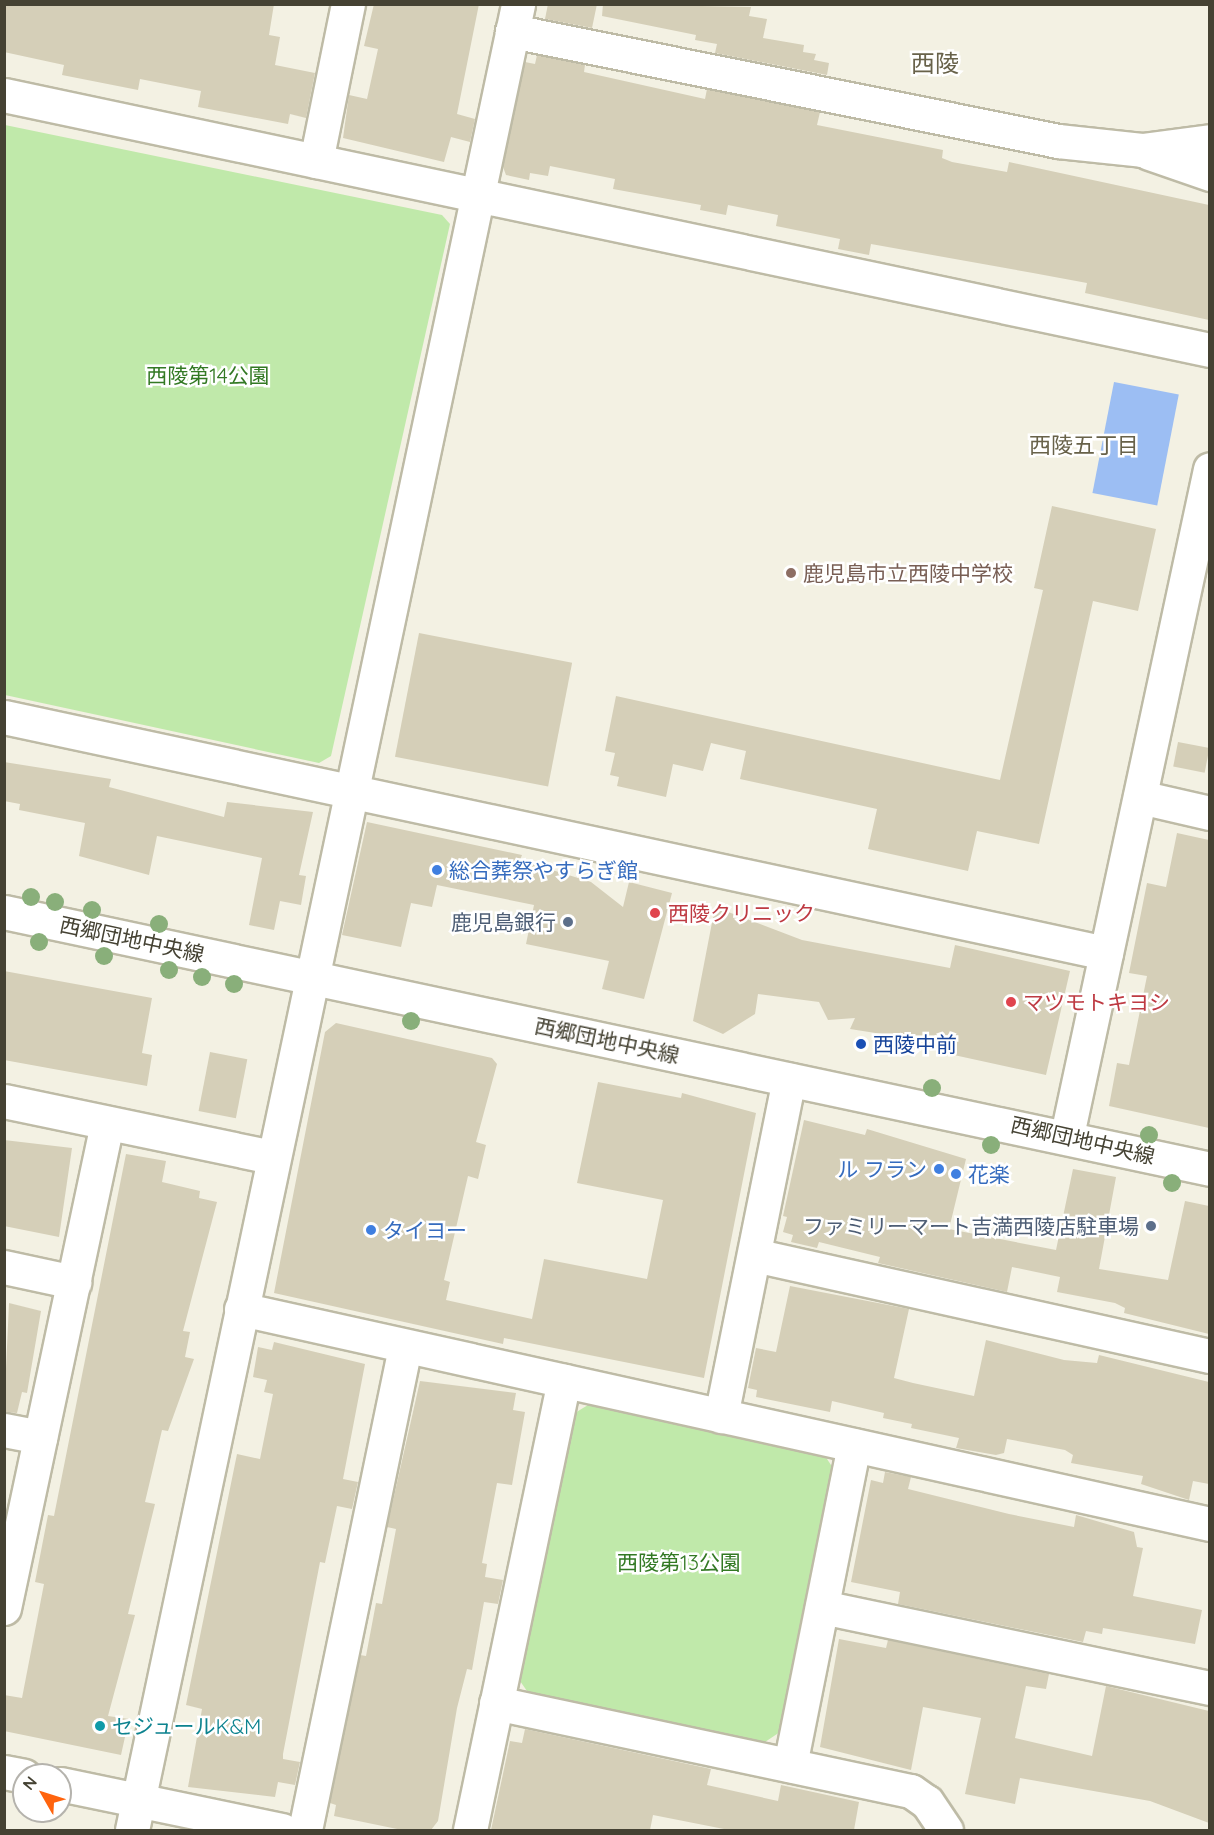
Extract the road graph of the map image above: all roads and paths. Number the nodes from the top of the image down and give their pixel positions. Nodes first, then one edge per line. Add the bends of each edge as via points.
1 (348, 4) edge
2 (515, 18) edge
3 (4, 95) edge
4 (1209, 141) edge
5 (1142, 150) junction
6 (316, 161) junction
7 (1209, 174) edge
8 (477, 195) junction
9 (1209, 350) edge
10 (1209, 469) edge
11 (4, 717) edge
12 (351, 791) junction
13 (1140, 798) junction
14 (1209, 813) edge
15 (4, 912) edge
16 (1106, 953) junction
17 (311, 976) junction
18 (789, 1080) junction
19 (4, 1101) edge
20 (107, 1123) junction
21 (1067, 1135) junction
22 (273, 1157) junction
23 (1209, 1168) edge
24 (754, 1255) junction
25 (4, 1267) edge
26 (74, 1282) junction
27 (241, 1309) junction
28 (405, 1346) junction
29 (1209, 1356) edge
30 (564, 1381) junction
31 (722, 1416) junction
32 (4, 1430) edge
33 (40, 1437) junction
34 (854, 1445) junction
35 (1209, 1524) edge
36 (5, 1604) edge
37 (822, 1607) junction
38 (1209, 1685) edge
39 (496, 1703) junction
40 (790, 1765) junction
41 (72, 1789) edge
42 (135, 1815) edge
43 (282, 1830) edge
44 (305, 1830) edge
45 (470, 1830) edge
46 (946, 1830) edge

1 - 6 street
2 - 5 street via 1058,141
2 - 8 street
3 - 6 street
4 - 5 street
5 - 7 street
6 - 8 street
8 - 9 street
8 - 12 street
10 - 13 street
11 - 12 street
12 - 16 street
12 - 17 street
13 - 14 street
13 - 16 street
15 - 17 street, 西郷団地中央線
16 - 21 street
17 - 18 street, 西郷団地中央線
17 - 22 street
18 - 21 street, 西郷団地中央線
18 - 24 street
19 - 20 street
20 - 22 street
20 - 26 street
21 - 23 street, 西郷団地中央線
22 - 27 street
24 - 29 street
24 - 31 street
25 - 26 street
26 - 33 street
27 - 28 street
27 - 42 street
28 - 30 street
28 - 44 street
30 - 31 street
30 - 39 street
31 - 34 street
32 - 33 street
33 - 36 street
34 - 35 street
34 - 37 street
37 - 38 street
37 - 40 street
39 - 40 street
39 - 45 street
40 - 46 street via 911,1791 927,1802
41 - 42 street
42 - 43 street

